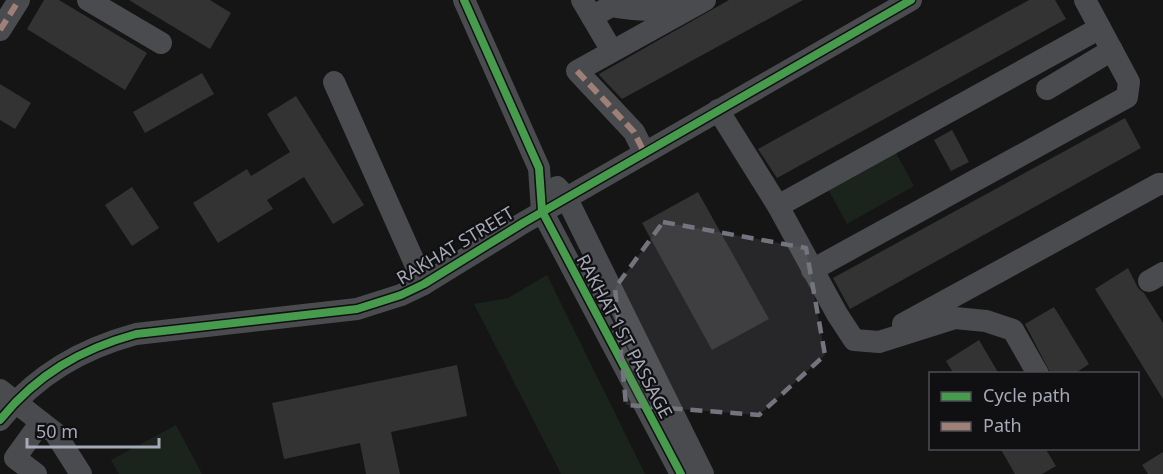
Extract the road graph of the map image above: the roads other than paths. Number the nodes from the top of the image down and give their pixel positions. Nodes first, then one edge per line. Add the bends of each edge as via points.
1 (19, 0) edge
2 (88, 0) edge
3 (464, 0) edge
4 (677, 0) edge
5 (705, 0) edge
6 (911, 0) edge
7 (1085, 0) edge
8 (587, 9) edge
9 (1100, 28) junction
10 (0, 30) edge
11 (161, 43) dead end
12 (1112, 50) junction
13 (612, 51) junction
14 (334, 82) dead end
15 (1047, 88) dead end
16 (717, 110) junction
17 (644, 152) junction
18 (539, 168) junction
19 (1163, 184) edge
20 (566, 197) junction
21 (778, 206) junction
22 (542, 211) junction
23 (812, 270) junction
24 (424, 284) junction
25 (871, 342) junction
26 (1037, 372) edge
27 (7, 396) edge
28 (0, 420) edge
29 (41, 422) junction
30 (36, 474) edge
31 (81, 474) edge
32 (681, 474) edge
33 (703, 474) edge

1 - 10 street
2 - 11 street
3 - 18 street
4 - 8 street via 647,12 611,6
5 - 13 street
6 - 16 street, RAKHAT STREET
7 - 9 street
8 - 13 street
9 - 12 street
9 - 21 street
12 - 15 street
12 - 23 street via 1129,82 1126,97
13 - 17 street via 577,71 629,127
14 - 24 street
16 - 17 street, RAKHAT STREET
16 - 21 street
17 - 20 street, RAKHAT STREET
18 - 20 street
18 - 22 street
19 - 25 street
20 - 22 street, RAKHAT STREET
20 - 33 street
21 - 23 street
22 - 24 street, RAKHAT STREET
22 - 32 street, RAKHAT 1ST PASSAGE
23 - 25 street via 854,340
24 - 27 street, RAKHAT STREET via 357,309 136,334 72,357 33,384
25 - 26 street via 955,318 986,321 1013,330
27 - 28 street, RAKHAT STREET
27 - 29 street
29 - 30 street via 15,458
29 - 31 street via 55,433

